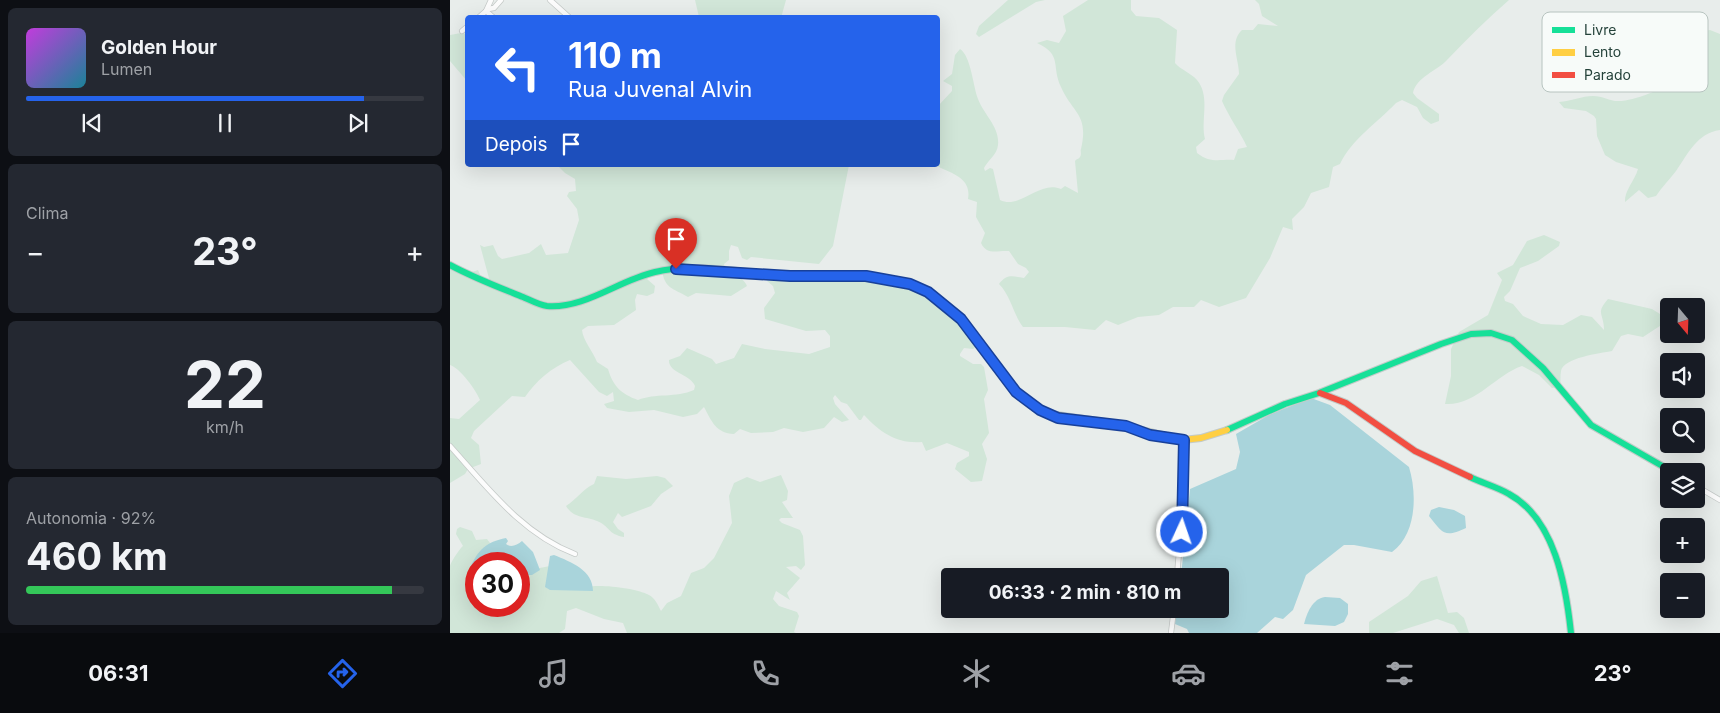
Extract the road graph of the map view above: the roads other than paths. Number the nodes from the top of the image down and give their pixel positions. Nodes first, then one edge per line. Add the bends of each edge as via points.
1 (491, 0) edge
2 (501, 0) edge
3 (550, 0) edge
4 (487, 10) junction
5 (481, 15) edge
6 (491, 15) edge
7 (567, 15) edge
8 (465, 28) edge
9 (462, 31) dead end
10 (450, 265) edge
11 (1319, 393) junction
12 (1184, 440) junction
13 (450, 446) edge
14 (1660, 465) edge
15 (1705, 491) edge
16 (1720, 500) edge
17 (575, 554) dead end
18 (1178, 568) edge
19 (1173, 618) edge
20 (1171, 633) edge
21 (1571, 633) edge

1 - 4 street
2 - 4 street
3 - 7 street
4 - 5 street
4 - 6 street
8 - 9 street
10 - 12 street via 478,280 546,306 558,307 584,301 639,276 676,269 891,279 928,292 961,319 1016,392 1040,410 1058,418 1126,426 1150,435
11 - 12 street via 1298,398 1227,429
11 - 14 street via 1441,344 1471,334 1491,333 1512,340 1543,368 1591,425
11 - 21 street via 1341,399 1433,461 1510,494 1520,502 1545,534 1562,569
12 - 18 street via 1184,492
13 - 17 street via 513,515 557,547
15 - 16 street
19 - 20 street

